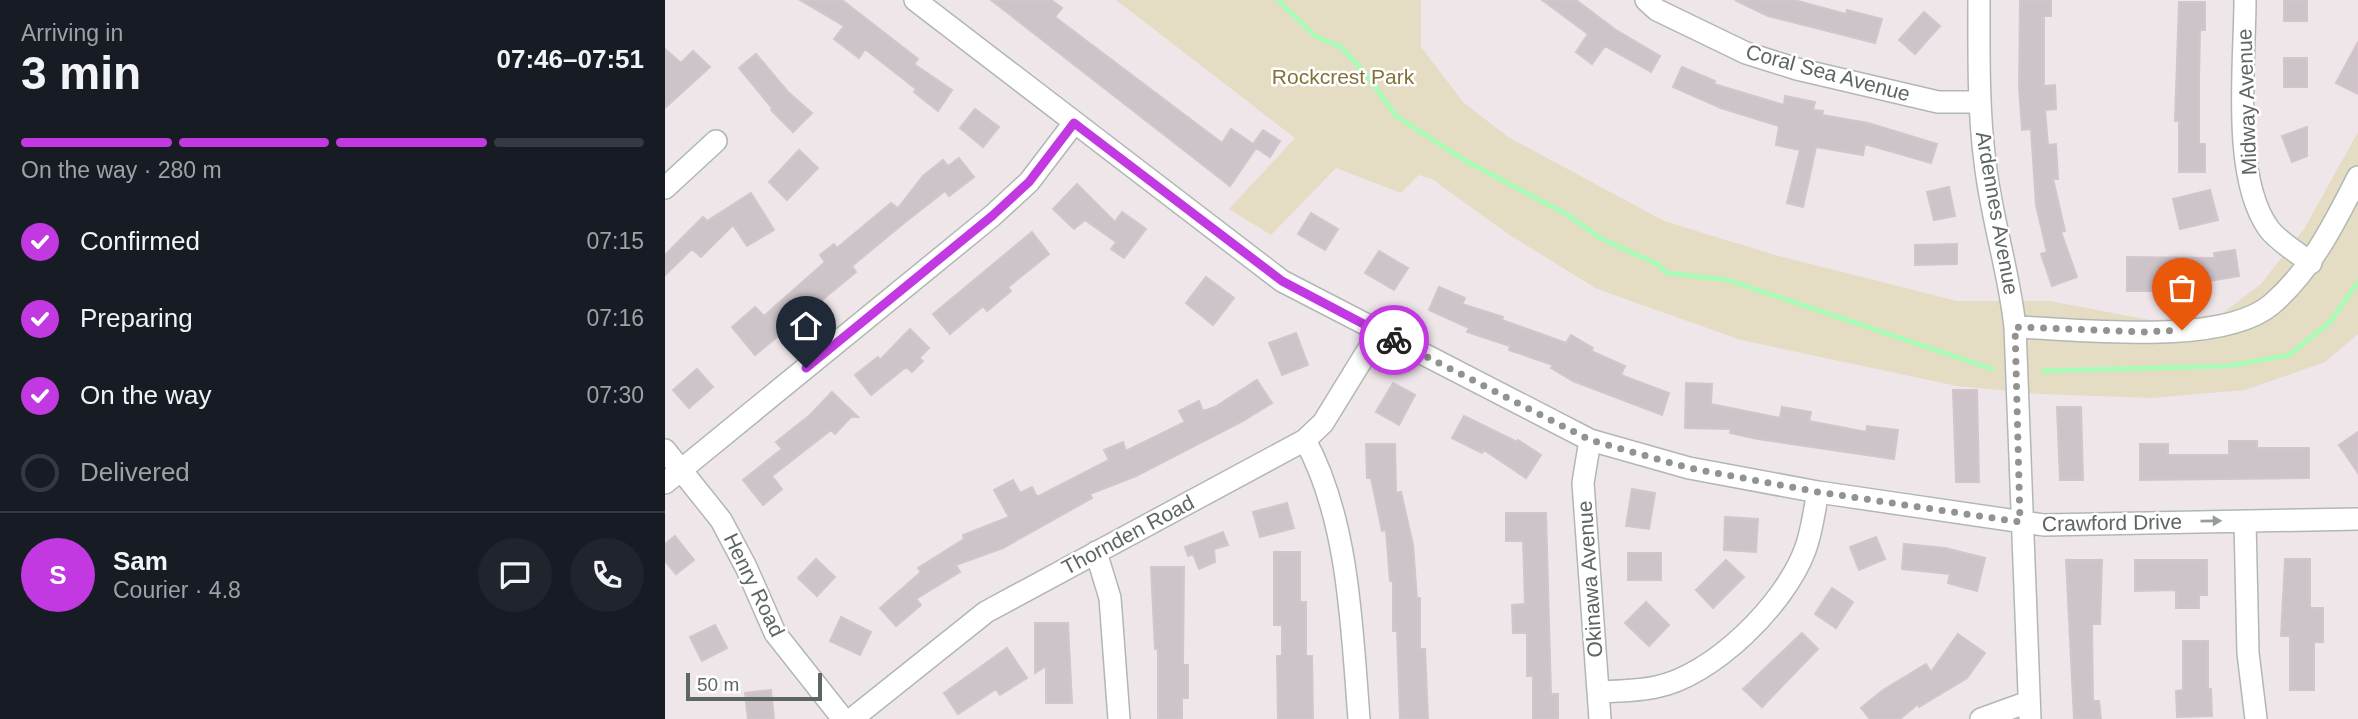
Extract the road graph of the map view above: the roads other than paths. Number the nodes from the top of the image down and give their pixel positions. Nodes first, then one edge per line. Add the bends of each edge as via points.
1 (915, 0) edge
2 (1646, 0) edge
3 (1979, 0) edge
4 (2245, 0) edge
5 (1979, 102) junction
6 (1074, 123) junction
7 (716, 141) dead end
8 (2358, 177) edge
9 (665, 188) edge
10 (2311, 263) junction
11 (2015, 327) junction
12 (1379, 332) junction
13 (1305, 440) junction
14 (1590, 440) junction
15 (665, 450) edge
16 (673, 476) edge
17 (1818, 492) junction
18 (2358, 519) edge
19 (2245, 521) junction
20 (2020, 522) junction
21 (1096, 552) junction
22 (1598, 692) junction
23 (2029, 711) edge
24 (843, 719) edge
25 (852, 719) edge
26 (1119, 719) edge
27 (1359, 719) edge
28 (1600, 719) edge
29 (1981, 719) edge
30 (2256, 719) edge

1 - 6 street, Crawford Drive
2 - 5 street, Coral Sea Avenue via 1657,10 1746,53 1797,69 1938,102
3 - 5 street, Ardennes Avenue
4 - 10 street, Midway Avenue via 2245,160 2252,197 2270,230
5 - 11 street, Ardennes Avenue via 1985,164
6 - 12 street, Crawford Drive via 1282,281
6 - 16 street via 1029,182 992,216
7 - 9 street
8 - 10 street
10 - 11 street via 2270,306 2201,329 2144,332
11 - 20 street, Ardennes Avenue
12 - 13 street, Thornden Road via 1324,423
12 - 14 street, Crawford Drive
13 - 21 street, Thornden Road
13 - 27 street via 1320,467 1348,585
14 - 17 street, Crawford Drive via 1689,468
14 - 22 street, Okinawa Avenue via 1583,483
15 - 16 street, Henry Road
16 - 24 street, Henry Road via 721,520 775,634
17 - 20 street, Crawford Drive
17 - 22 street via 1805,550 1780,596 1716,660 1694,674 1657,687
18 - 19 street, Crawford Drive
20 -> 19 street, Crawford Drive
19 - 30 street via 2248,653
20 - 23 street, Ardennes Avenue
21 - 25 street, Thornden Road via 986,612
21 - 26 street via 1110,598
22 - 28 street, Okinawa Avenue
23 - 29 street

